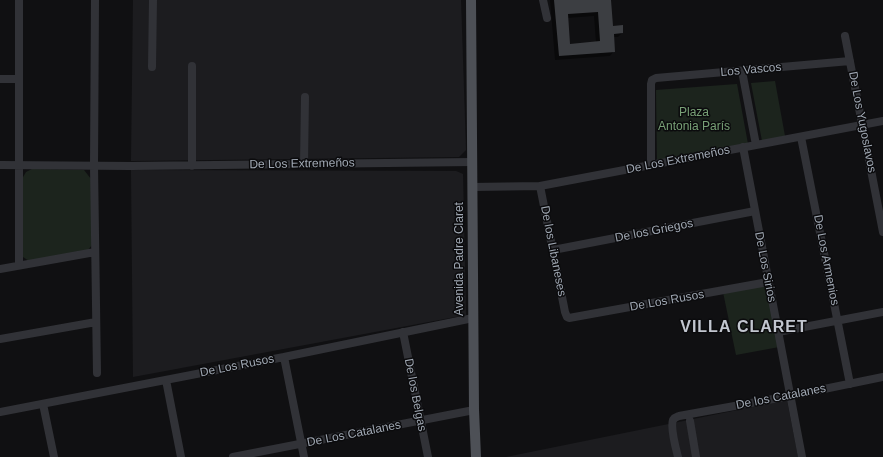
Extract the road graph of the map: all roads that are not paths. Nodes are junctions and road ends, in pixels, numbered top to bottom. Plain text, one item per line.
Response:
1 (19, 0) edge
2 (95, 0) edge
3 (153, 0) edge
4 (471, 0) edge
5 (543, 0) edge
6 (547, 18) dead end
7 (845, 36) dead end
8 (850, 62) junction
9 (192, 66) dead end
10 (152, 67) dead end
11 (742, 71) junction
12 (0, 79) edge
13 (19, 79) junction
14 (305, 97) dead end
15 (883, 121) edge
16 (862, 125) junction
17 (801, 136) junction
18 (756, 145) junction
19 (742, 147) junction
20 (472, 162) junction
21 (304, 164) junction
22 (0, 165) edge
23 (19, 165) junction
24 (651, 165) junction
25 (94, 166) junction
26 (192, 166) junction
27 (540, 186) junction
28 (472, 187) junction
29 (755, 211) junction
30 (883, 232) edge
31 (553, 250) junction
32 (95, 252) junction
33 (19, 266) junction
34 (0, 269) edge
35 (768, 282) junction
36 (883, 312) edge
37 (567, 317) joint
38 (473, 318) junction
39 (838, 321) junction
40 (96, 322) junction
41 (403, 332) junction
42 (778, 332) junction
43 (0, 339) edge
44 (284, 356) junction
45 (97, 374) dead end
46 (883, 377) edge
47 (166, 380) junction
48 (850, 384) junction
49 (790, 396) junction
50 (43, 404) junction
51 (474, 410) junction
52 (0, 412) edge
53 (421, 421) junction
54 (690, 421) dead end
55 (301, 444) junction
56 (54, 457) edge
57 (181, 457) edge
58 (233, 457) edge
59 (304, 457) edge
60 (428, 457) edge
61 (476, 457) edge
62 (678, 457) edge
63 (696, 457) edge
64 (802, 457) edge

1 - 13 street
2 - 25 street
3 - 10 street
4 - 20 main road, Avenida Padre Claret
5 - 6 street
7 - 8 street, De Los Yugoslavos
8 - 11 street, Los Vascos
8 - 16 street, De Los Yugoslavos
9 - 26 street
11 - 18 street
11 - 24 street, Los Vascos
12 - 13 street
13 - 23 street
14 - 21 street
15 - 16 street, De Los Extremeños
16 - 17 street, De Los Extremeños
16 - 30 street, De Los Yugoslavos
17 - 18 street, De Los Extremeños
17 - 39 street, De Los Armenios
18 - 19 street, De Los Extremeños
19 - 24 street, De Los Extremeños
19 - 29 street, De Los Sirios
20 - 21 street, De Los Extremeños
20 - 28 main road, Avenida Padre Claret
21 - 26 street, De Los Extremeños
22 - 23 street, De Los Extremeños
23 - 25 street, De Los Extremeños
23 - 33 street
24 - 27 street, De Los Extremeños
25 - 26 street, De Los Extremeños
25 - 32 street
27 - 28 street, De Los Extremeños
27 - 31 street, De los Libaneses
28 - 38 main road, Avenida Padre Claret
29 - 31 street, De los Griegos
29 - 35 street, De Los Sirios
31 - 37 street, De los Libaneses
32 - 33 street
32 - 40 street
33 - 34 street
35 - 37 street, De Los Rusos
35 - 42 street, De Los Sirios
36 - 39 street
38 - 41 street, De Los Rusos
38 - 51 main road, Avenida Padre Claret
39 - 42 street
39 - 48 street, De Los Armenios
40 - 43 street
40 - 45 street
41 - 44 street, De Los Rusos
41 - 53 street, De los Belgas
42 - 49 street, De Los Sirios
44 - 47 street, De Los Rusos
44 - 55 street
46 - 48 street, De los Catalanes
47 - 50 street, De Los Rusos
47 - 57 street
48 - 49 street, De los Catalanes
49 - 62 street, De los Catalanes
49 - 64 street, De Los Sirios
50 - 52 street, De Los Rusos
50 - 56 street
51 - 53 street, De Los Catalanes
51 - 61 main road, Avenida Padre Claret
53 - 55 street, De Los Catalanes
53 - 60 street, De los Belgas
54 - 63 street
55 - 58 street, De Los Catalanes
55 - 59 street

